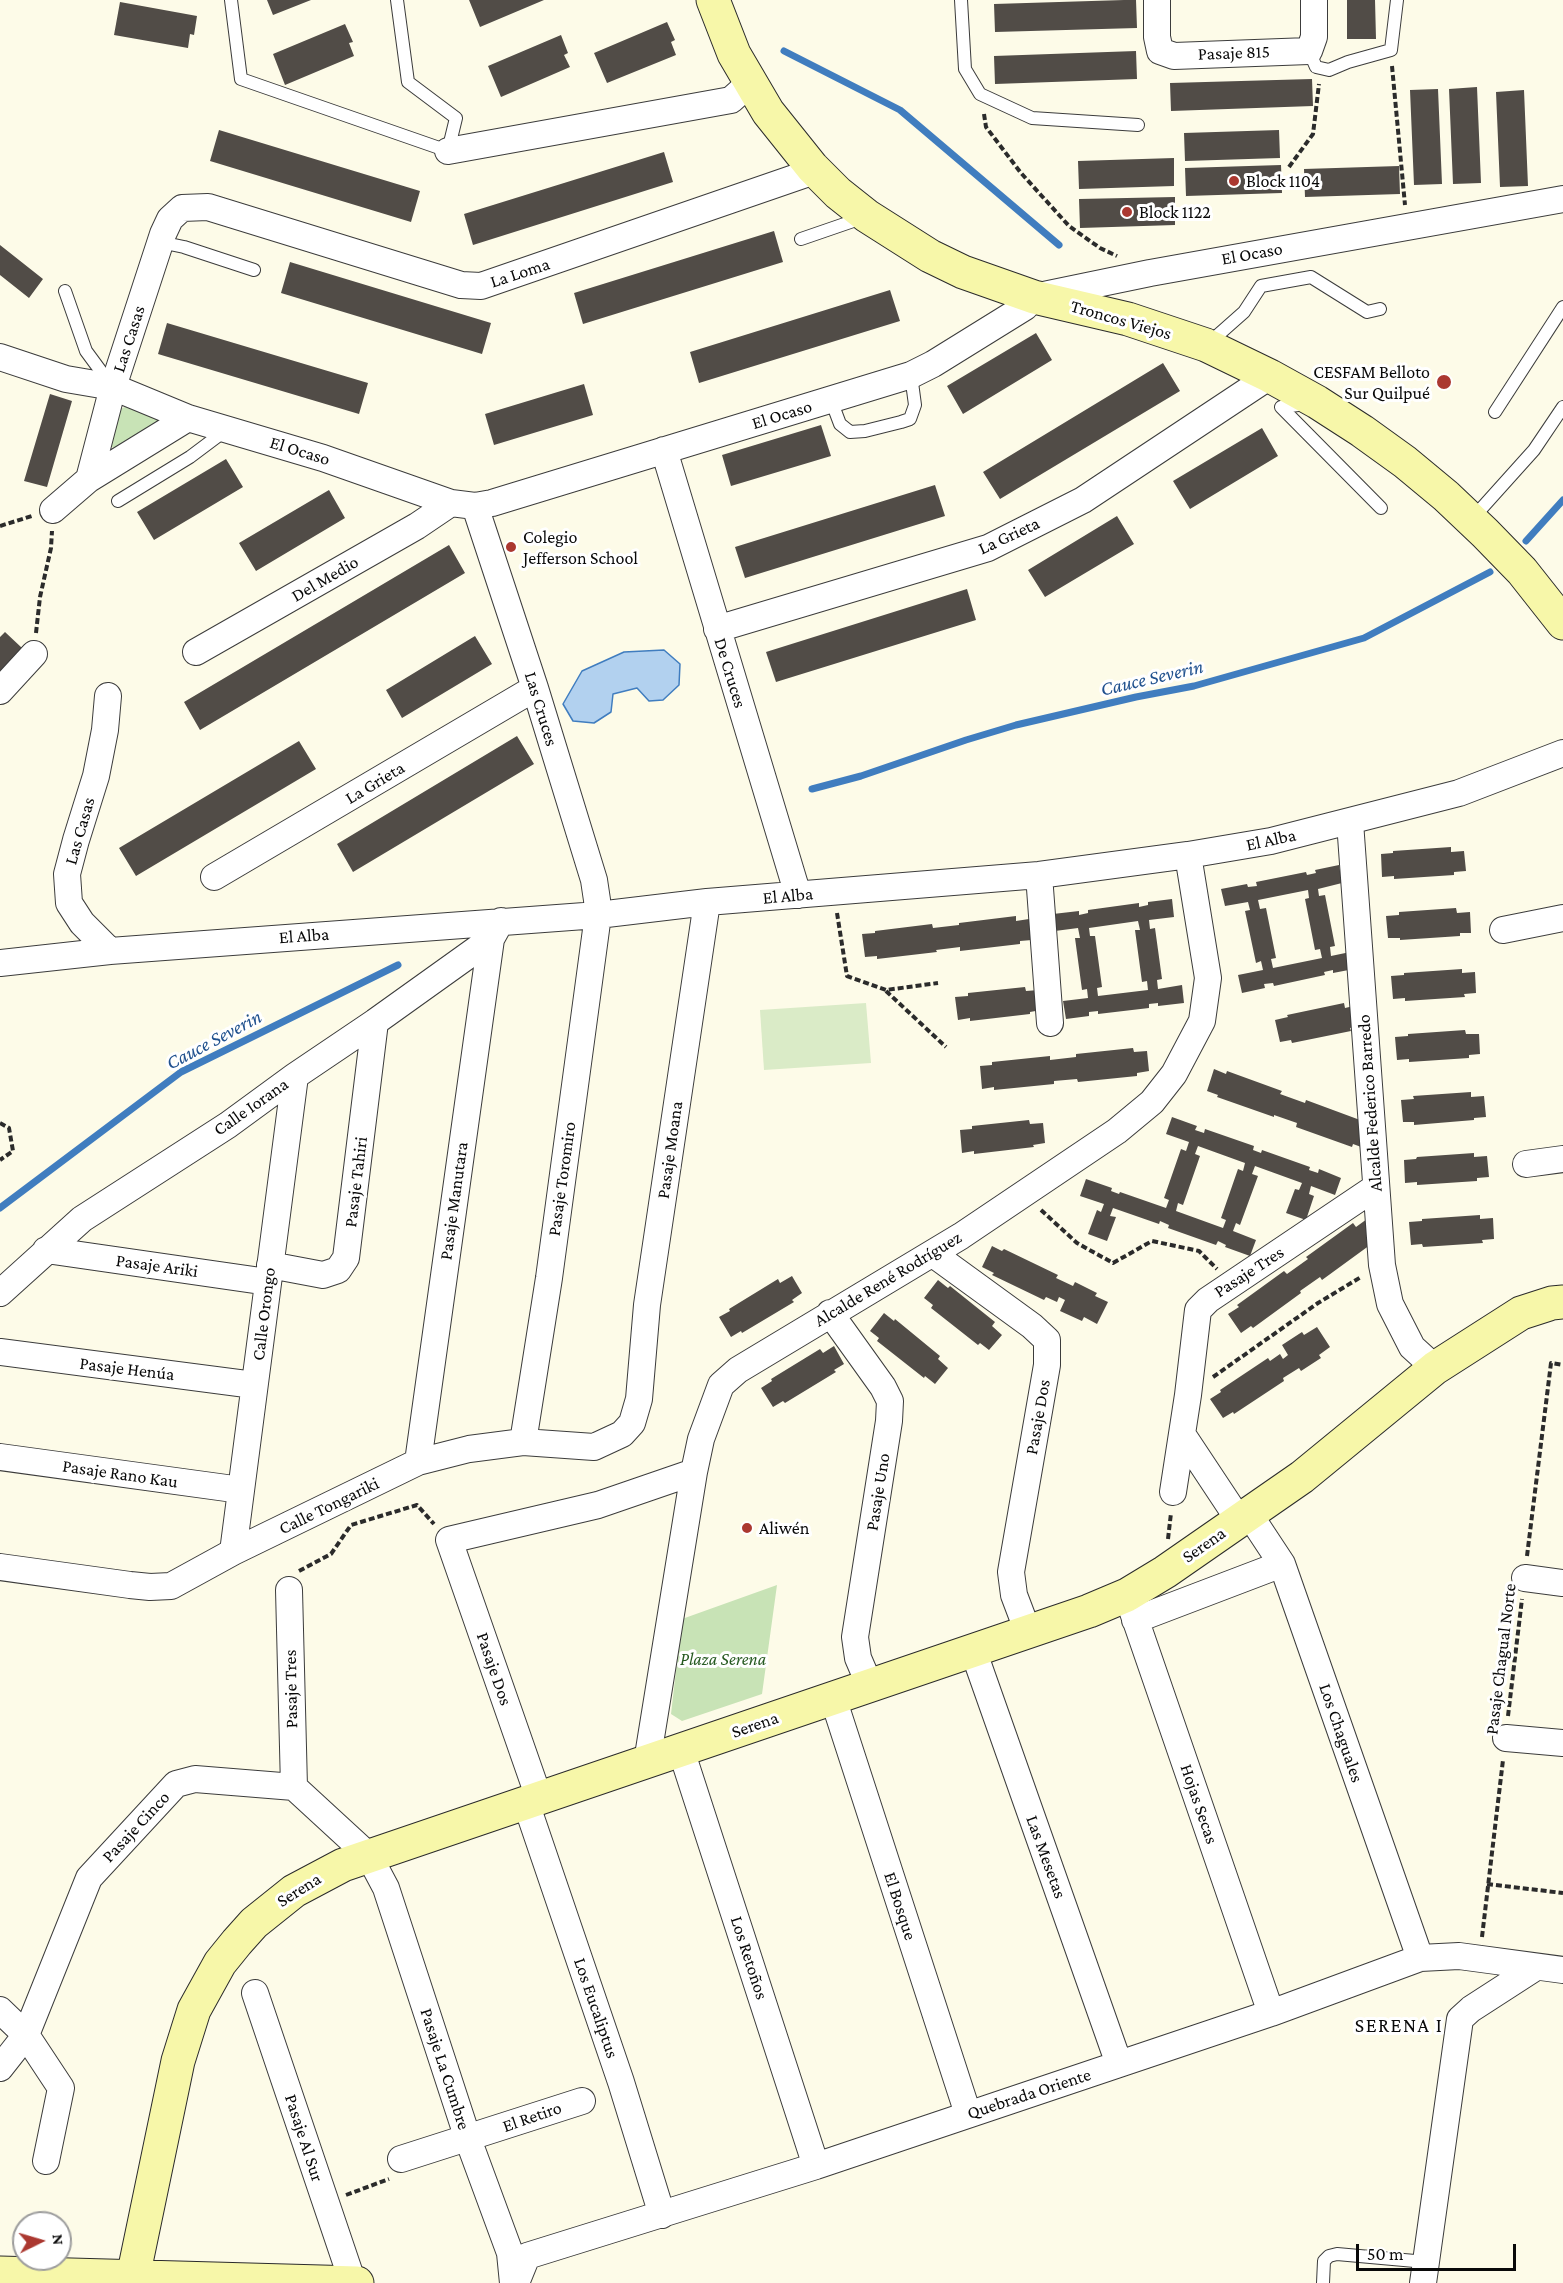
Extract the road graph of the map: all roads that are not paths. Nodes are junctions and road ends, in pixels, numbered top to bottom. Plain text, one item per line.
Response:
1 (231, 0) edge
2 (397, 0) edge
3 (713, 0) edge
4 (961, 0) edge
5 (1157, 0) edge
6 (1314, 0) edge
7 (1397, 0) edge
8 (1315, 59) junction
9 (750, 83) junction
10 (1138, 125) dead end
11 (448, 151) junction
12 (812, 166) junction
13 (1563, 199) edge
14 (867, 216) junction
15 (161, 238) junction
16 (801, 239) dead end
17 (254, 270) dead end
18 (65, 291) dead end
19 (1034, 297) junction
20 (1563, 307) edge
21 (1380, 309) dead end
22 (1206, 345) junction
23 (0, 357) edge
24 (911, 375) junction
25 (1270, 376) junction
26 (113, 387) junction
27 (831, 400) junction
28 (1317, 402) junction
29 (1563, 407) edge
30 (1495, 412) dead end
31 (188, 418) junction
32 (227, 429) junction
33 (664, 450) junction
34 (89, 479) junction
35 (118, 501) dead end
36 (463, 504) junction
37 (1381, 508) dead end
38 (53, 510) road end
39 (1472, 520) junction
40 (1563, 622) edge
41 (717, 629) junction
42 (196, 652) dead end
43 (34, 654) road end
44 (535, 688) junction
45 (0, 691) edge
46 (108, 696) dead end
47 (1563, 753) edge
48 (1350, 822) junction
49 (1188, 855) junction
50 (1040, 875) junction
51 (214, 877) dead end
52 (798, 895) junction
53 (707, 902) junction
54 (598, 915) junction
55 (1563, 918) edge
56 (496, 930) junction
57 (1503, 930) dead end
58 (110, 951) junction
59 (0, 963) edge
60 (375, 1022) junction
61 (1050, 1023) dead end
62 (295, 1076) junction
63 (1563, 1159) edge
64 (1526, 1164) dead end
65 (1376, 1187) junction
66 (45, 1250) junction
67 (933, 1254) junction
68 (269, 1274) junction
69 (0, 1293) edge
70 (1563, 1302) edge
71 (830, 1313) junction
72 (0, 1352) edge
73 (1436, 1368) junction
74 (254, 1385) junction
75 (639, 1399) joint
76 (1182, 1434) junction
77 (523, 1442) junction
78 (0, 1457) edge
79 (418, 1462) junction
80 (694, 1472) junction
81 (241, 1490) junction
82 (1173, 1492) road end
83 (1244, 1517) junction
84 (233, 1552) junction
85 (1282, 1564) junction
86 (0, 1567) edge
87 (1524, 1578) road end
88 (1563, 1583) edge
89 (289, 1590) road end
90 (1131, 1608) junction
91 (1028, 1632) junction
92 (973, 1650) junction
93 (870, 1686) junction
94 (833, 1698) junction
95 (1506, 1738) road end
96 (1563, 1743) edge
97 (681, 1750) junction
98 (647, 1762) junction
99 (294, 1787) junction
100 (532, 1800) junction
101 (369, 1856) junction
102 (1420, 1958) junction
103 (1536, 1967) junction
104 (1563, 1970) edge
105 (255, 1993) dead end
106 (0, 2010) edge
107 (1271, 2013) junction
108 (26, 2035) junction
109 (1119, 2064) junction
110 (0, 2068) edge
111 (582, 2100) dead end
112 (968, 2114) junction
113 (468, 2139) junction
114 (401, 2159) road end
115 (46, 2161) dead end
116 (816, 2166) junction
117 (662, 2215) junction
118 (1424, 2272) edge
119 (14, 2277) edge
120 (133, 2277) junction
121 (355, 2283) edge
122 (514, 2283) edge
123 (1323, 2283) edge

1 - 11 lane
2 - 11 lane
3 - 9 street, Troncos Viejos
4 - 10 lane
5 - 8 street, Pasaje 815
6 - 8 street
7 - 8 lane
9 - 11 street
9 - 12 street, Troncos Viejos
12 - 14 street, Troncos Viejos
12 - 15 street, La Loma
13 - 19 street, El Ocaso
14 - 16 lane
14 - 19 street, Troncos Viejos
15 - 17 lane
15 - 26 street, Las Casas
18 - 26 lane
19 - 22 street, Troncos Viejos
19 - 24 street, El Ocaso
20 - 30 lane
21 - 22 lane
22 - 25 street, Troncos Viejos
23 - 26 street, El Ocaso
24 - 27 street, El Ocaso
24 - 27 lane
25 - 28 street, Troncos Viejos
25 - 41 street, La Grieta
26 - 31 street, El Ocaso
26 - 34 street, Las Casas
27 - 33 street, El Ocaso
28 - 37 lane
28 - 39 street, Troncos Viejos
29 - 39 lane
31 - 32 street, El Ocaso
31 - 34 street
32 - 35 lane
32 - 36 street, El Ocaso
33 - 36 street, El Ocaso
33 - 41 street, De Cruces
34 - 38 street
36 - 42 street, Del Medio
36 - 44 street, Las Cruces
39 - 40 street, Troncos Viejos
41 - 52 street, De Cruces
43 - 45 street
44 - 51 street, La Grieta
44 - 54 street, Las Cruces
46 - 58 street, Las Casas
47 - 48 street, El Alba
48 - 49 street, El Alba
48 - 65 street, Alcalde Federico Barredo
49 - 50 street, El Alba
49 - 67 street, Alcalde René Rodríguez
50 - 52 street, El Alba
50 - 61 street
52 - 53 street, El Alba
53 - 54 street, El Alba
53 - 75 street, Pasaje Moana
54 - 56 street, El Alba
54 - 77 street, Pasaje Toromiro
55 - 57 street
56 - 58 street, El Alba
56 - 60 street, Calle Iorana
56 - 79 street, Pasaje Manutara
58 - 59 street, El Alba
60 - 62 street, Calle Iorana
60 - 68 street, Pasaje Tahiri
62 - 66 street, Calle Iorana
62 - 68 street, Calle Orongo
63 - 64 street
65 - 73 street, Alcalde Federico Barredo
65 - 76 street, Pasaje Tres
66 - 68 street, Pasaje Ariki
66 - 69 street, Calle Iorana
67 - 71 street, Alcalde René Rodríguez
67 - 91 street, Pasaje Dos
68 - 74 street, Calle Orongo
70 - 73 street, Serena
71 - 80 street, Alcalde René Rodríguez
71 - 93 street, Pasaje Uno
72 - 74 street, Pasaje Henúa
73 - 83 street, Serena
74 - 81 street, Calle Orongo
75 - 77 street, Calle Tongariki
76 - 82 street, Pasaje Tres
76 - 83 street
77 - 79 street, Calle Tongariki
78 - 81 street, Pasaje Rano Kau
79 - 84 street, Calle Tongariki
80 - 98 street, Alcalde René Rodríguez
80 - 100 street, Pasaje Dos
81 - 84 street, Calle Orongo
83 - 85 street, Los Chaguales
83 - 90 street, Serena
84 - 86 street, Calle Tongariki
85 - 90 street, Serena
85 - 102 street, Los Chaguales
87 - 88 street
89 - 99 street, Pasaje Tres
90 - 91 street, Serena
90 - 107 street, Hojas Secas
91 - 92 street, Serena
92 - 93 street, Serena
92 - 109 street, Las Mesetas
93 - 94 street, Serena
94 - 97 street, Serena
94 - 112 street, El Bosque
95 - 96 street
97 - 98 street, Serena
97 - 116 street, Los Retoños
98 - 100 street, Serena
99 - 101 street
99 - 108 street, Pasaje Cinco
100 - 101 street, Serena
100 - 117 street, Los Eucaliptus
101 - 113 street, Pasaje La Cumbre
101 - 120 street, Serena
102 - 103 street, Quebrada Oriente
102 - 107 street, Quebrada Oriente
103 - 104 street, Quebrada Oriente
103 - 118 street
105 - 121 street, Pasaje Al Sur
106 - 108 street
107 - 109 street, Quebrada Oriente
108 - 110 street, Pasaje Cinco
108 - 115 street
109 - 112 street, Quebrada Oriente
111 - 113 street, El Retiro
112 - 116 street, Quebrada Oriente
113 - 114 street, El Retiro
113 - 122 street, Pasaje La Cumbre
116 - 117 street, Quebrada Oriente
117 - 122 street, Quebrada Oriente
118 - 123 lane
119 - 120 street
120 - 121 street

